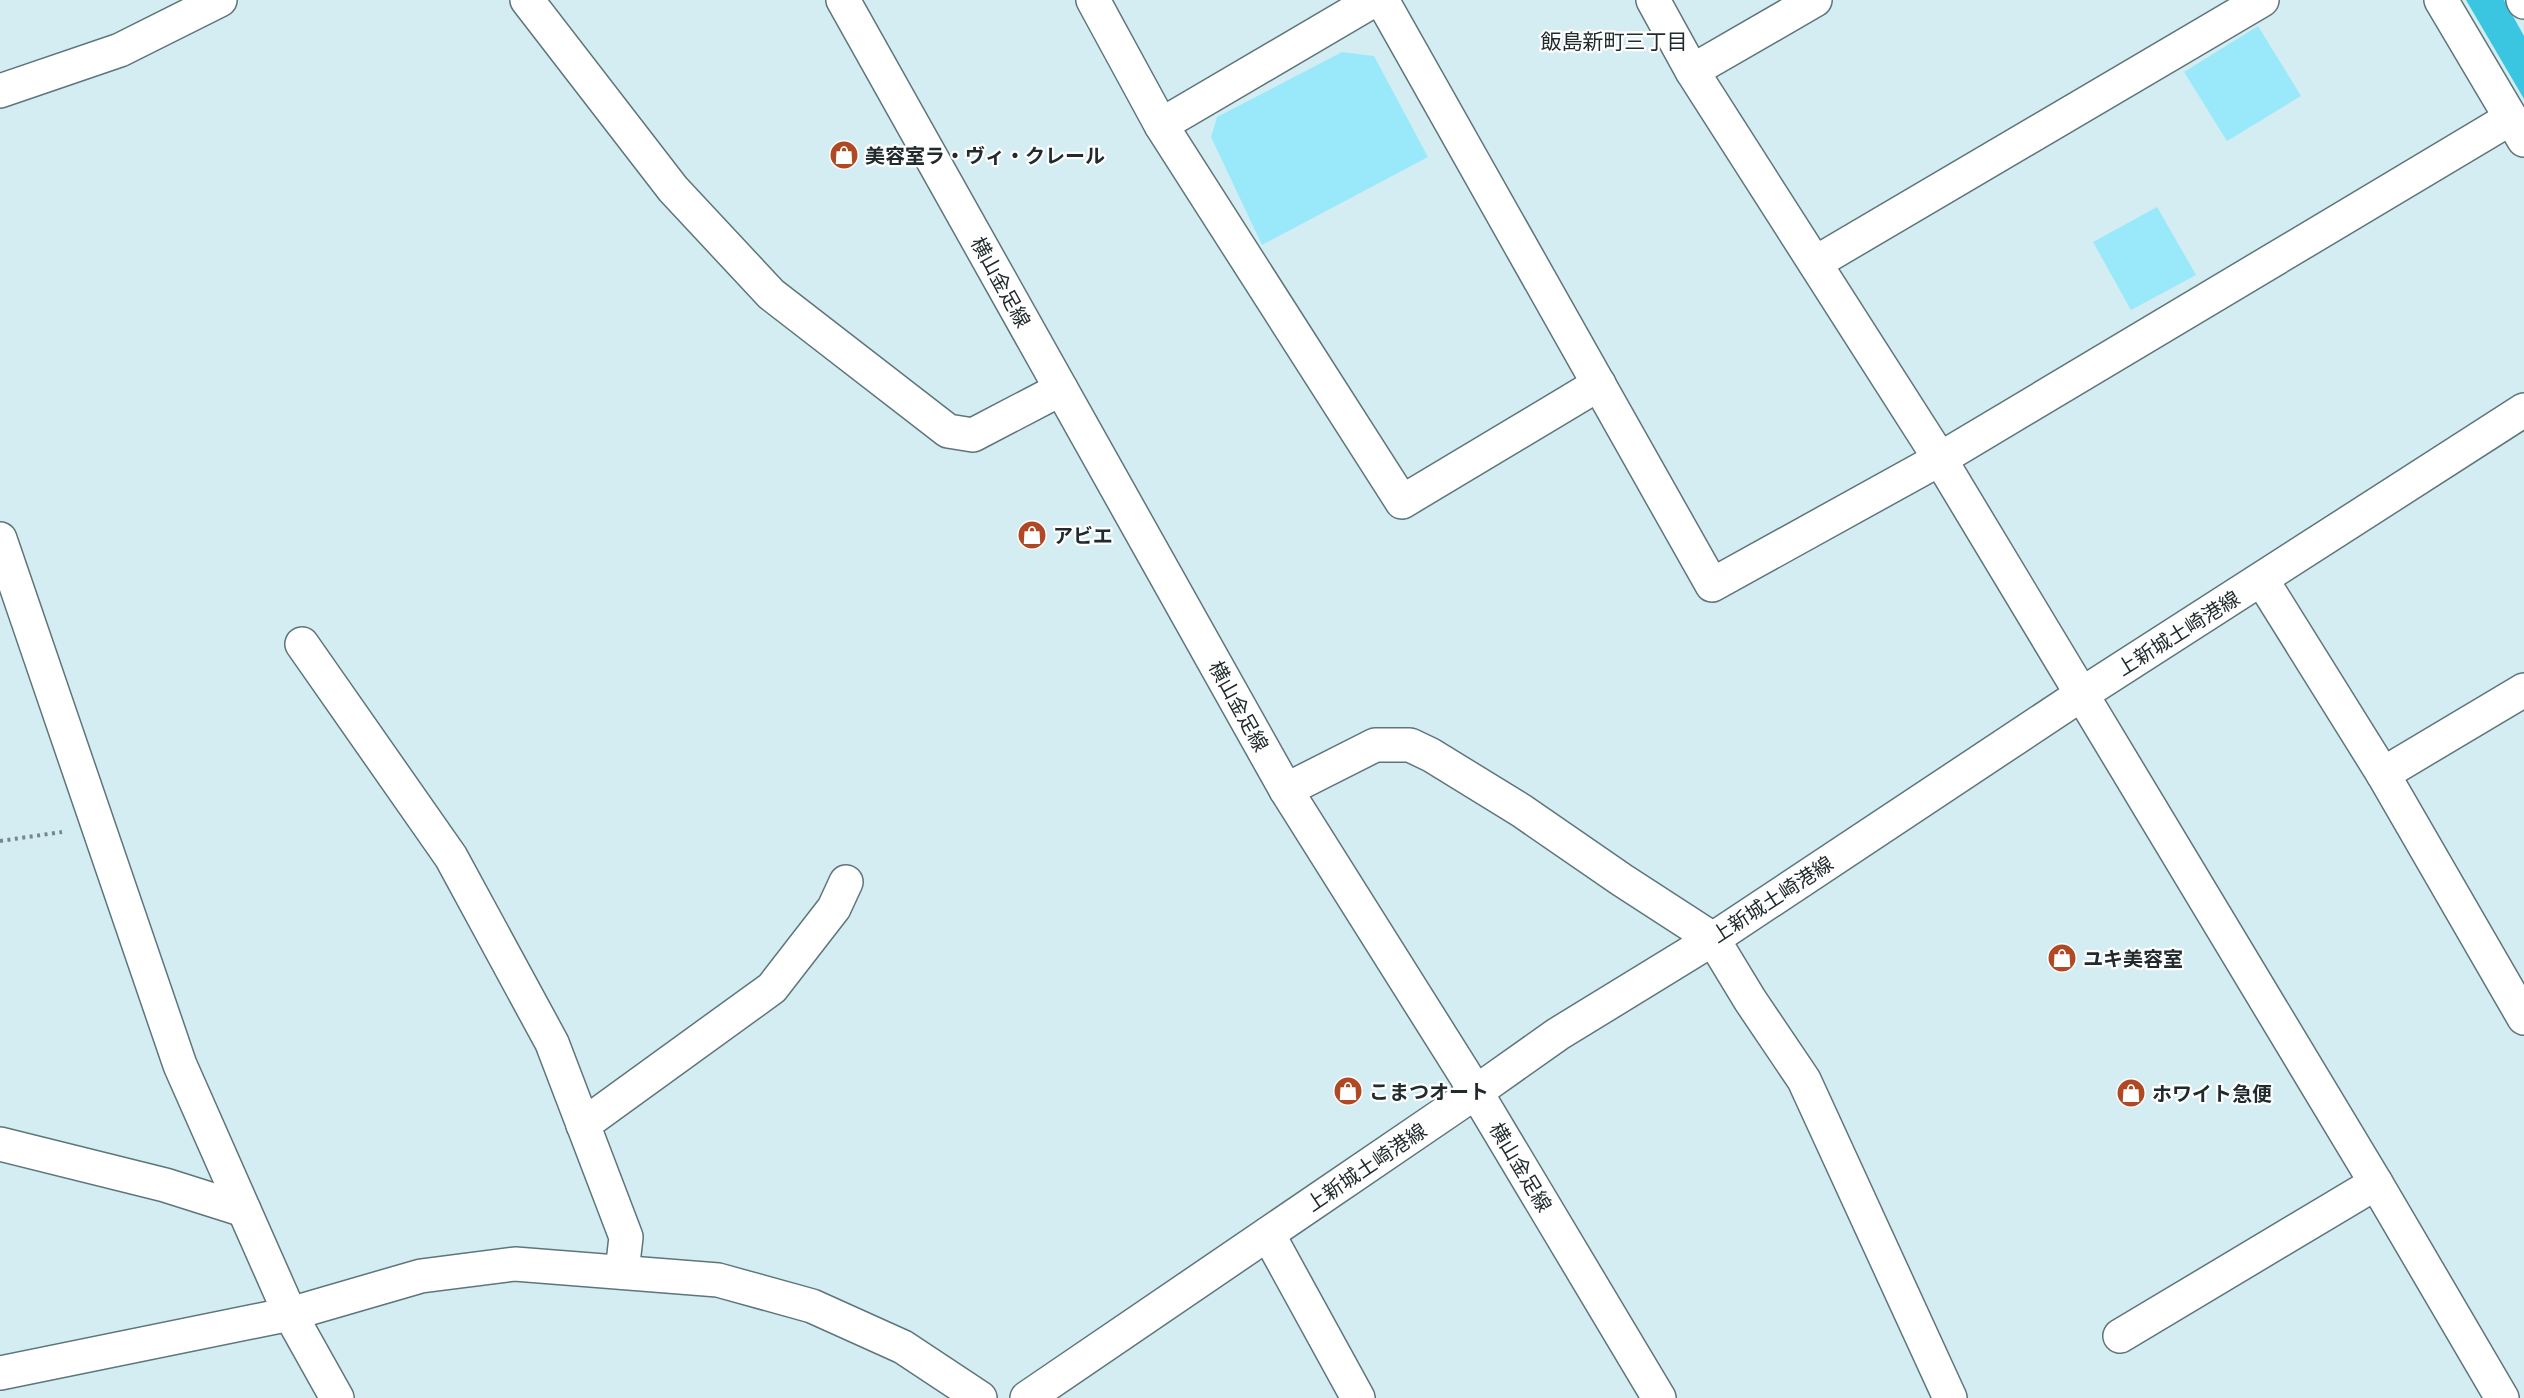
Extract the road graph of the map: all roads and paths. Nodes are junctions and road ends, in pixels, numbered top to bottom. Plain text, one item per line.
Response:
1 (220, 0) edge
2 (527, 0) edge
3 (843, 0) edge
4 (1093, 0) edge
5 (1374, 0) edge
6 (1382, 0) edge
7 (1653, 0) edge
8 (1815, 0) edge
9 (2262, 0) edge
10 (2441, 0) edge
11 (1692, 71) junction
12 (0, 91) edge
13 (1161, 125) junction
14 (2518, 129) edge
15 (1815, 263) junction
16 (1599, 384) junction
17 (1061, 389) junction
18 (2524, 410) edge
19 (1940, 459) junction
20 (0, 539) edge
21 (2262, 579) junction
22 (303, 644) dead end
23 (2524, 690) edge
24 (2082, 694) junction
25 (2383, 774) junction
26 (1286, 790) junction
27 (99, 827) junction
28 (0, 841) edge
29 (846, 882) dead end
30 (1713, 939) junction
31 (2524, 1018) edge
32 (1476, 1092) junction
33 (583, 1125) junction
34 (0, 1144) edge
35 (2376, 1183) junction
36 (244, 1210) junction
37 (1268, 1234) junction
38 (622, 1272) junction
39 (290, 1314) junction
40 (2120, 1336) dead end
41 (0, 1373) edge
42 (337, 1398) edge
43 (980, 1398) edge
44 (1027, 1398) edge
45 (1358, 1398) edge
46 (1659, 1398) edge
47 (1950, 1398) edge
48 (2502, 1398) edge

1 - 12 street
2 - 17 street
3 - 17 street, 横山金足線
4 - 13 street
5 - 13 street
6 - 16 street
7 - 11 street
8 - 11 street
9 - 15 street
10 - 14 street
11 - 15 street
13 - 16 street
14 - 19 street
15 - 19 street
16 - 19 street
17 - 26 street, 横山金足線
18 - 21 street, 上新城土崎港線
19 - 24 street
20 - 27 street
21 - 24 street, 上新城土崎港線
21 - 25 street
22 - 33 street
23 - 25 street
24 - 30 street, 上新城土崎港線
24 - 35 street
25 - 31 street
26 - 30 street
26 - 32 street, 横山金足線
27 - 28 path
27 - 36 street
29 - 33 street
30 - 32 street, 上新城土崎港線
30 - 47 street
32 - 37 street, 上新城土崎港線
32 - 46 street, 横山金足線
33 - 38 street
34 - 36 street
35 - 40 street
35 - 48 street
36 - 39 street
37 - 44 street, 上新城土崎港線
37 - 45 street
38 - 39 street
38 - 43 street
39 - 41 street
39 - 42 street

